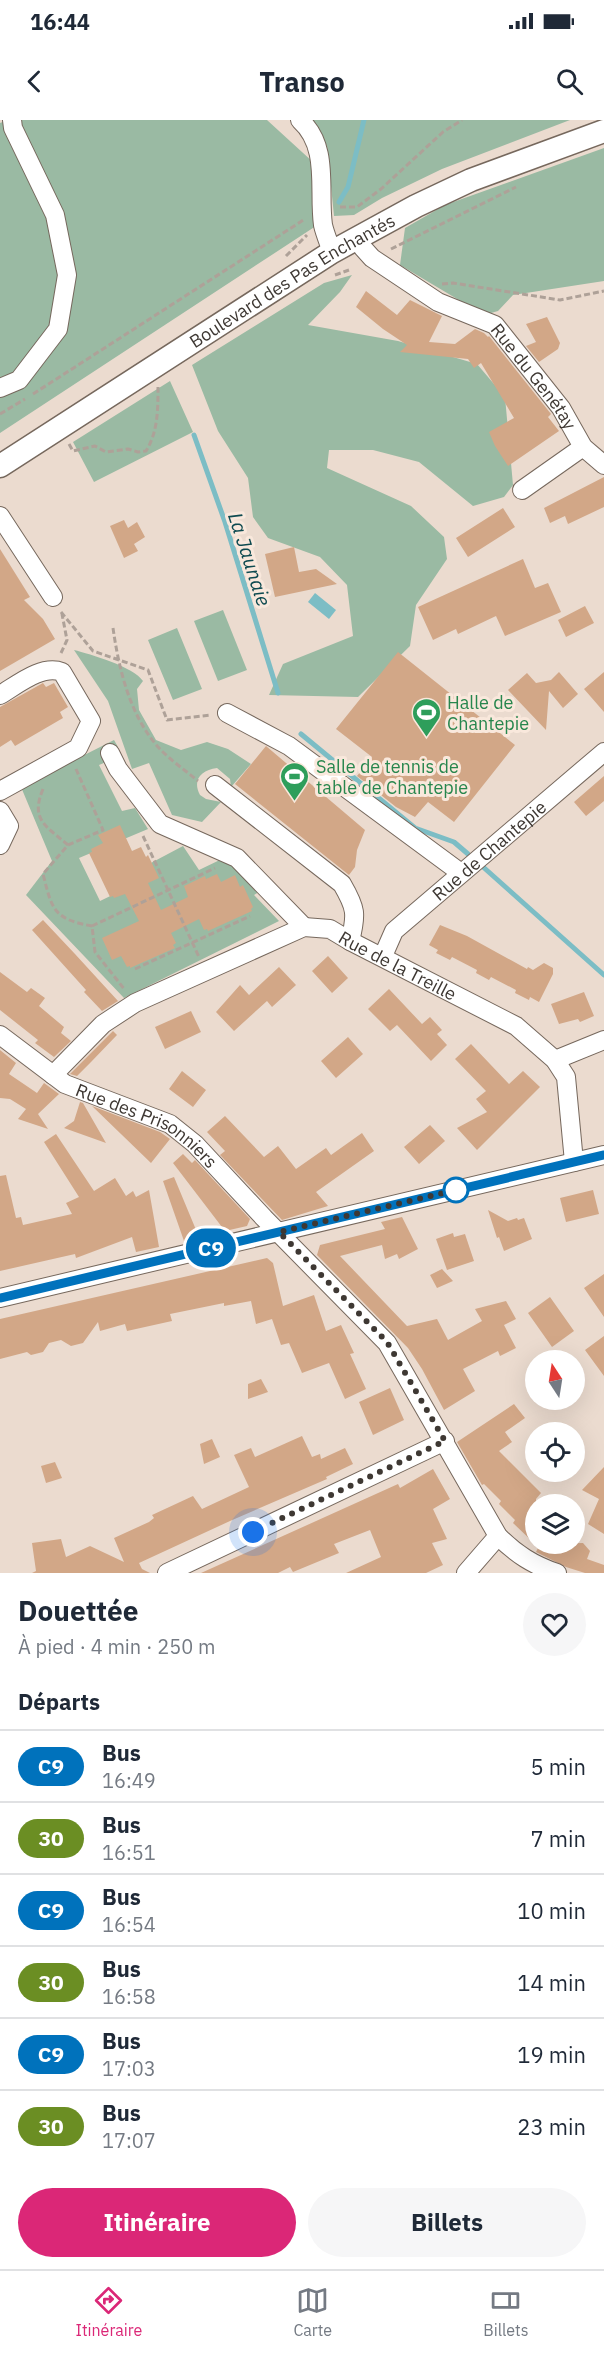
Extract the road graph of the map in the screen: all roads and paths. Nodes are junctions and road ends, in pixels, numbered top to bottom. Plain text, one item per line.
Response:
1 (12, 120) edge
2 (300, 120) edge
3 (462, 120) edge
4 (604, 130) edge
5 (524, 183) dead end
6 (323, 207) junction
7 (358, 238) junction
8 (391, 249) dead end
9 (332, 252) junction
10 (414, 285) junction
11 (604, 291) edge
12 (159, 380) dead end
13 (0, 388) edge
14 (0, 414) edge
15 (67, 440) dead end
16 (583, 447) junction
17 (604, 465) edge
18 (0, 466) edge
19 (522, 490) dead end
20 (0, 516) edge
21 (57, 605) junction
22 (113, 628) dead end
23 (117, 660) junction
24 (53, 668) junction
25 (0, 695) edge
26 (226, 713) joint
27 (604, 752) edge
28 (110, 753) joint
29 (76, 769) junction
30 (68, 773) dead end
31 (47, 785) dead end
32 (215, 785) joint
33 (0, 791) edge
34 (0, 811) edge
35 (143, 836) dead end
36 (0, 845) edge
37 (68, 845) junction
38 (237, 858) junction
39 (461, 873) junction
40 (168, 891) junction
41 (250, 916) dead end
42 (92, 926) junction
43 (304, 927) junction
44 (350, 941) junction
45 (193, 943) junction
46 (383, 956) junction
47 (135, 969) dead end
48 (206, 971) junction
49 (135, 1003) junction
50 (0, 1035) edge
51 (604, 1041) edge
52 (555, 1060) junction
53 (53, 1075) junction
54 (604, 1155) edge
55 (574, 1162) junction
56 (279, 1232) junction
57 (0, 1298) edge
58 (445, 1441) junction
59 (498, 1536) junction
60 (167, 1573) edge
61 (466, 1573) edge
62 (557, 1573) edge

1 - 13 street
2 - 6 street
3 - 6 path
4 - 7 main road, Boulevard des Pas Enchantés
5 - 8 path
6 - 9 street
6 - 14 path
7 - 9 main road, Boulevard des Pas Enchantés
7 - 10 street, Rue du Genétay
9 - 18 main road, Boulevard des Pas Enchantés
10 - 11 path
10 - 16 street, Rue du Genétay
12 - 15 path
16 - 17 street, Rue du Genétay
16 - 19 street, Rue du Genétay
20 - 21 street
21 - 23 path
21 - 24 path
22 - 23 path
23 - 26 path
23 - 32 path
24 - 25 street
24 - 33 street
26 - 39 street
27 - 39 street, Rue de Chantepie
28 - 29 path
28 - 38 street
29 - 30 path
29 - 37 path
31 - 37 path
32 - 44 street
34 - 36 street
35 - 40 path
37 - 42 path
38 - 40 path
38 - 43 street
39 - 46 street, Rue de Chantepie
40 - 42 path
40 - 45 path
41 - 45 path
42 - 49 path
43 - 44 street, Rue de la Treille
43 - 48 street
44 - 46 street, Rue de la Treille
45 - 47 path
45 - 48 path
46 - 52 street, Rue de la Treille
48 - 49 street
49 - 53 street
50 - 53 street, Rue des Prisonniers
51 - 52 street
52 - 55 street, Rue de la Treille
53 - 56 street, Rue des Prisonniers
54 - 55 street
55 - 56 street
56 - 57 street
56 - 58 street, Rue des Prisonniers
58 - 59 street, Rue des Prisonniers
58 - 60 street
59 - 61 street
59 - 62 street, Rue des Prisonniers

